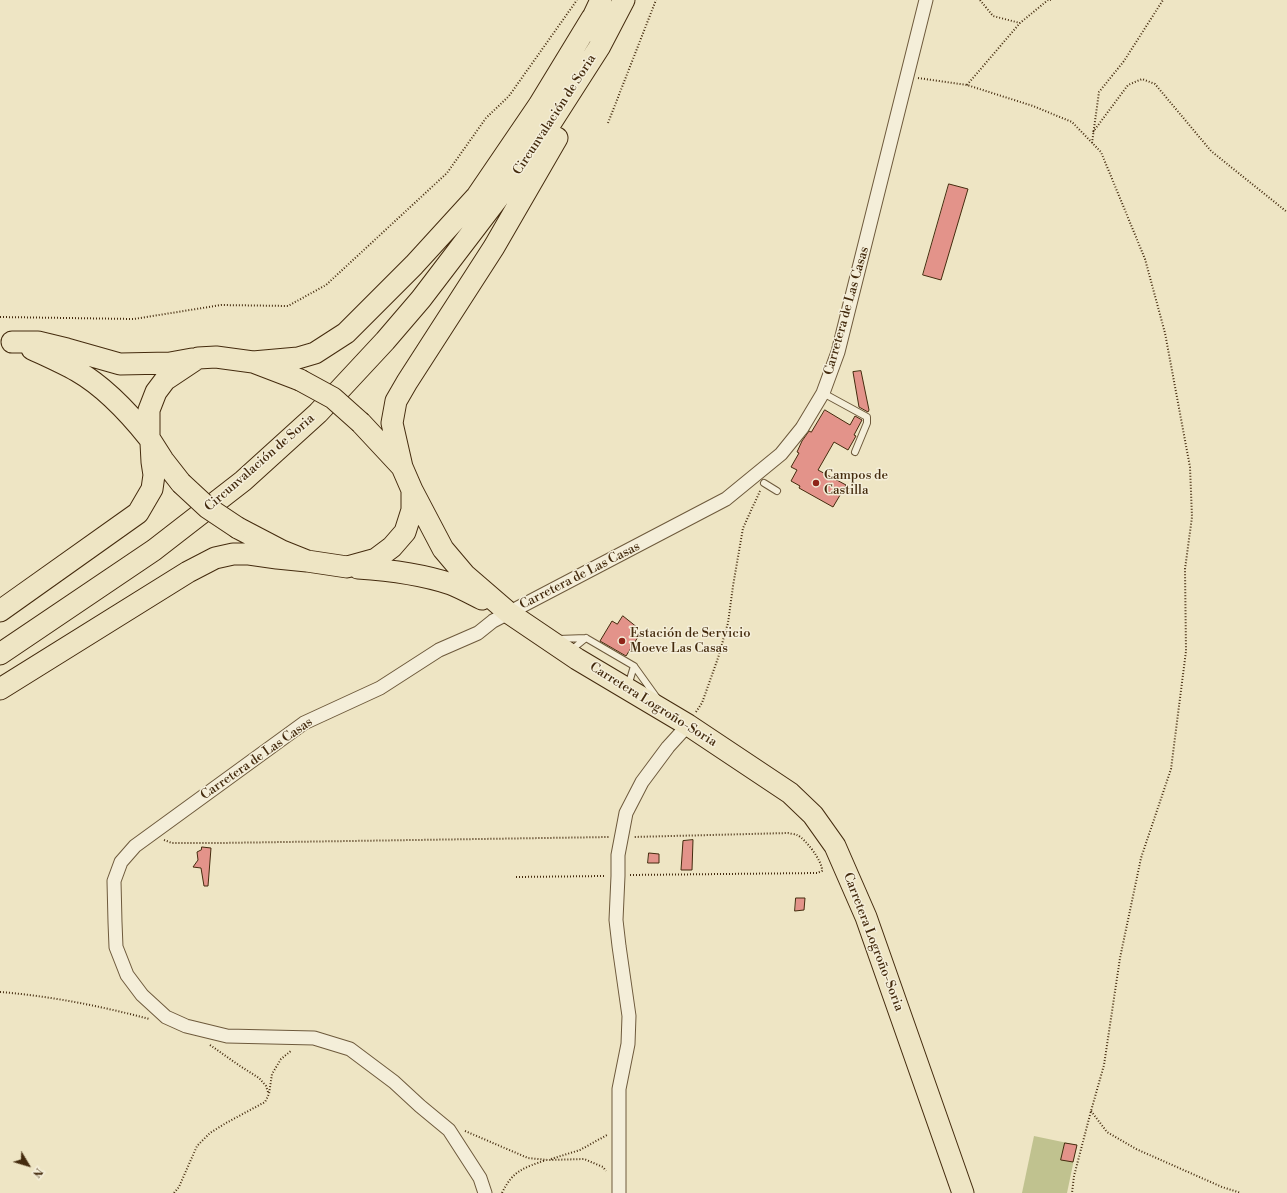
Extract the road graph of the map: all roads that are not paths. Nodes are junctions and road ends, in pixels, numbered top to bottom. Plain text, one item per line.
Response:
1 (624, 0) edge
2 (926, 0) edge
3 (597, 9) edge
4 (600, 46) junction
5 (477, 225) junction
6 (6, 342) edge
7 (198, 358) junction
8 (252, 362) junction
9 (823, 393) junction
10 (150, 440) junction
11 (855, 452) dead end
12 (402, 467) junction
13 (764, 483) road end
14 (412, 490) junction
15 (777, 491) dead end
16 (307, 561) junction
17 (347, 567) junction
18 (0, 611) edge
19 (509, 613) junction
20 (586, 638) junction
21 (548, 639) junction
22 (568, 653) junction
23 (0, 654) edge
24 (634, 666) junction
25 (0, 689) edge
26 (628, 689) junction
27 (668, 714) junction
28 (688, 725) junction
29 (619, 1189) edge
30 (485, 1193) edge
31 (963, 1193) edge

1 - 4 highway, Circunvalación de Soria
2 - 9 street, Carretera de Las Casas
3 - 5 highway, Circunvalación de Soria
3 - 8 highway
4 - 5 highway, Circunvalación de Soria
4 - 12 highway
5 - 23 highway, Circunvalación de Soria
6 - 7 highway
6 - 10 highway
7 - 8 highway
7 - 10 highway
8 - 12 highway, bridge
9 - 11 lane
9 - 19 street, Carretera de Las Casas
10 - 16 highway, bridge
10 - 18 highway
12 - 14 highway, Carretera Logroño-Soria
13 - 15 lane
14 - 17 highway
14 - 19 highway, Carretera Logroño-Soria
16 - 17 highway, Carretera Logroño-Soria
16 - 25 highway
17 - 19 highway, Carretera Logroño-Soria
19 - 21 highway, Carretera Logroño-Soria
19 - 30 street, Carretera de Las Casas
20 - 21 lane
20 - 22 lane
20 - 24 lane
21 - 22 highway, Carretera Logroño-Soria
22 - 26 highway, Carretera Logroño-Soria
24 - 26 lane
24 - 27 lane
26 - 27 highway, Carretera Logroño-Soria
27 - 28 highway, Carretera Logroño-Soria
28 - 29 street
28 - 31 highway, Carretera Logroño-Soria

